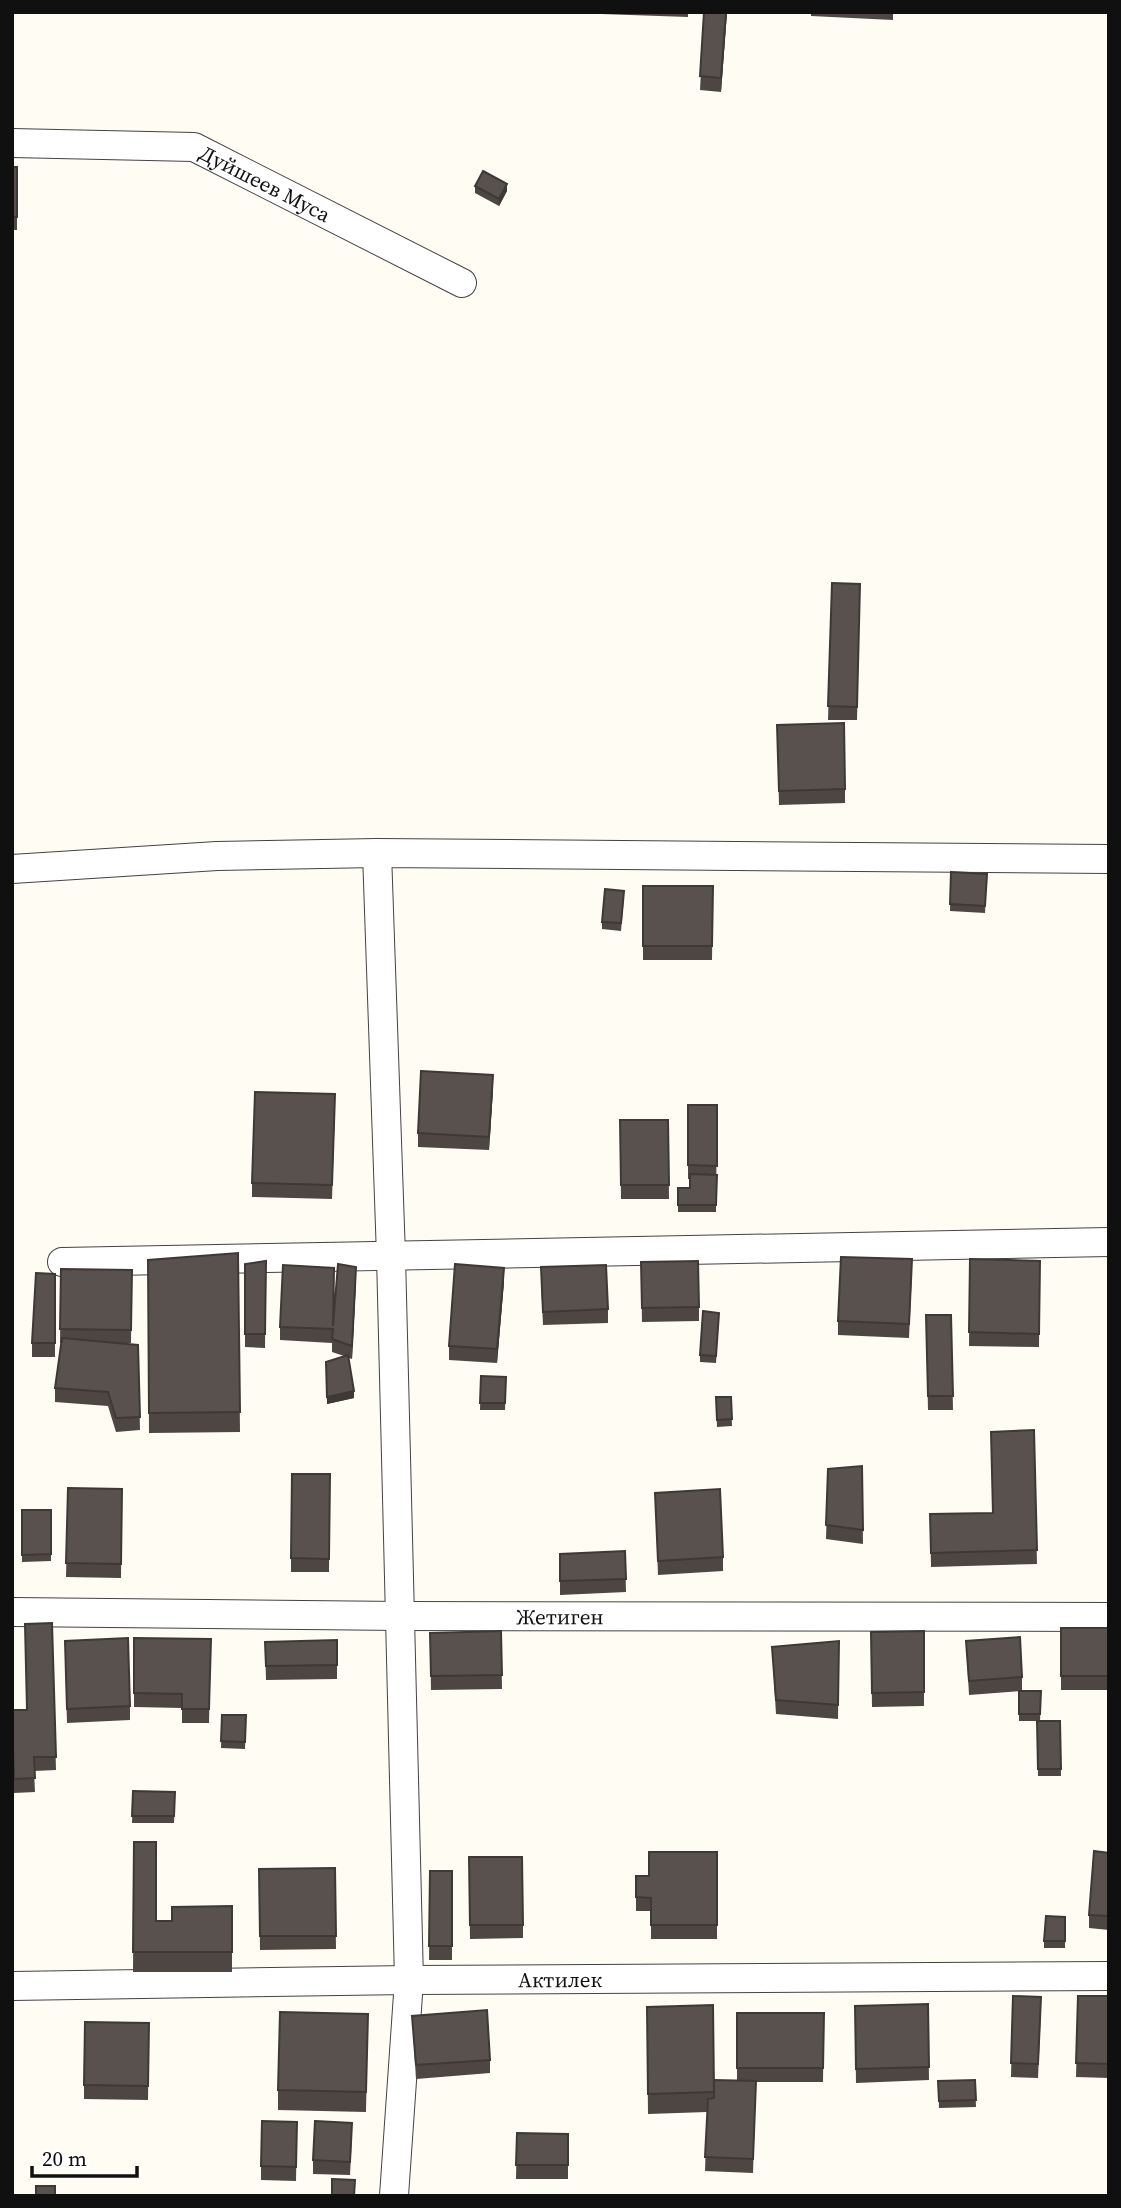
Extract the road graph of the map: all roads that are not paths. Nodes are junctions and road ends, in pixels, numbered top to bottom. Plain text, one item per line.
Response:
1 (12, 143) edge
2 (463, 283) dead end
3 (377, 853) junction
4 (1109, 859) edge
5 (12, 869) edge
6 (1109, 1242) edge
7 (391, 1256) junction
8 (62, 1262) dead end
9 (12, 1612) edge
10 (401, 1616) junction
11 (1109, 1618) edge
12 (1109, 1976) edge
13 (409, 1980) junction
14 (12, 1986) edge
15 (394, 2196) edge

1 - 2 street, Дуйшеев Муса
3 - 4 street
3 - 5 street
3 - 7 street
6 - 7 street
7 - 8 street
7 - 10 street
9 - 10 street, Жетиген
10 - 11 street, Жетиген
10 - 13 street
12 - 13 street, Актилек
13 - 14 street, Актилек
13 - 15 street

